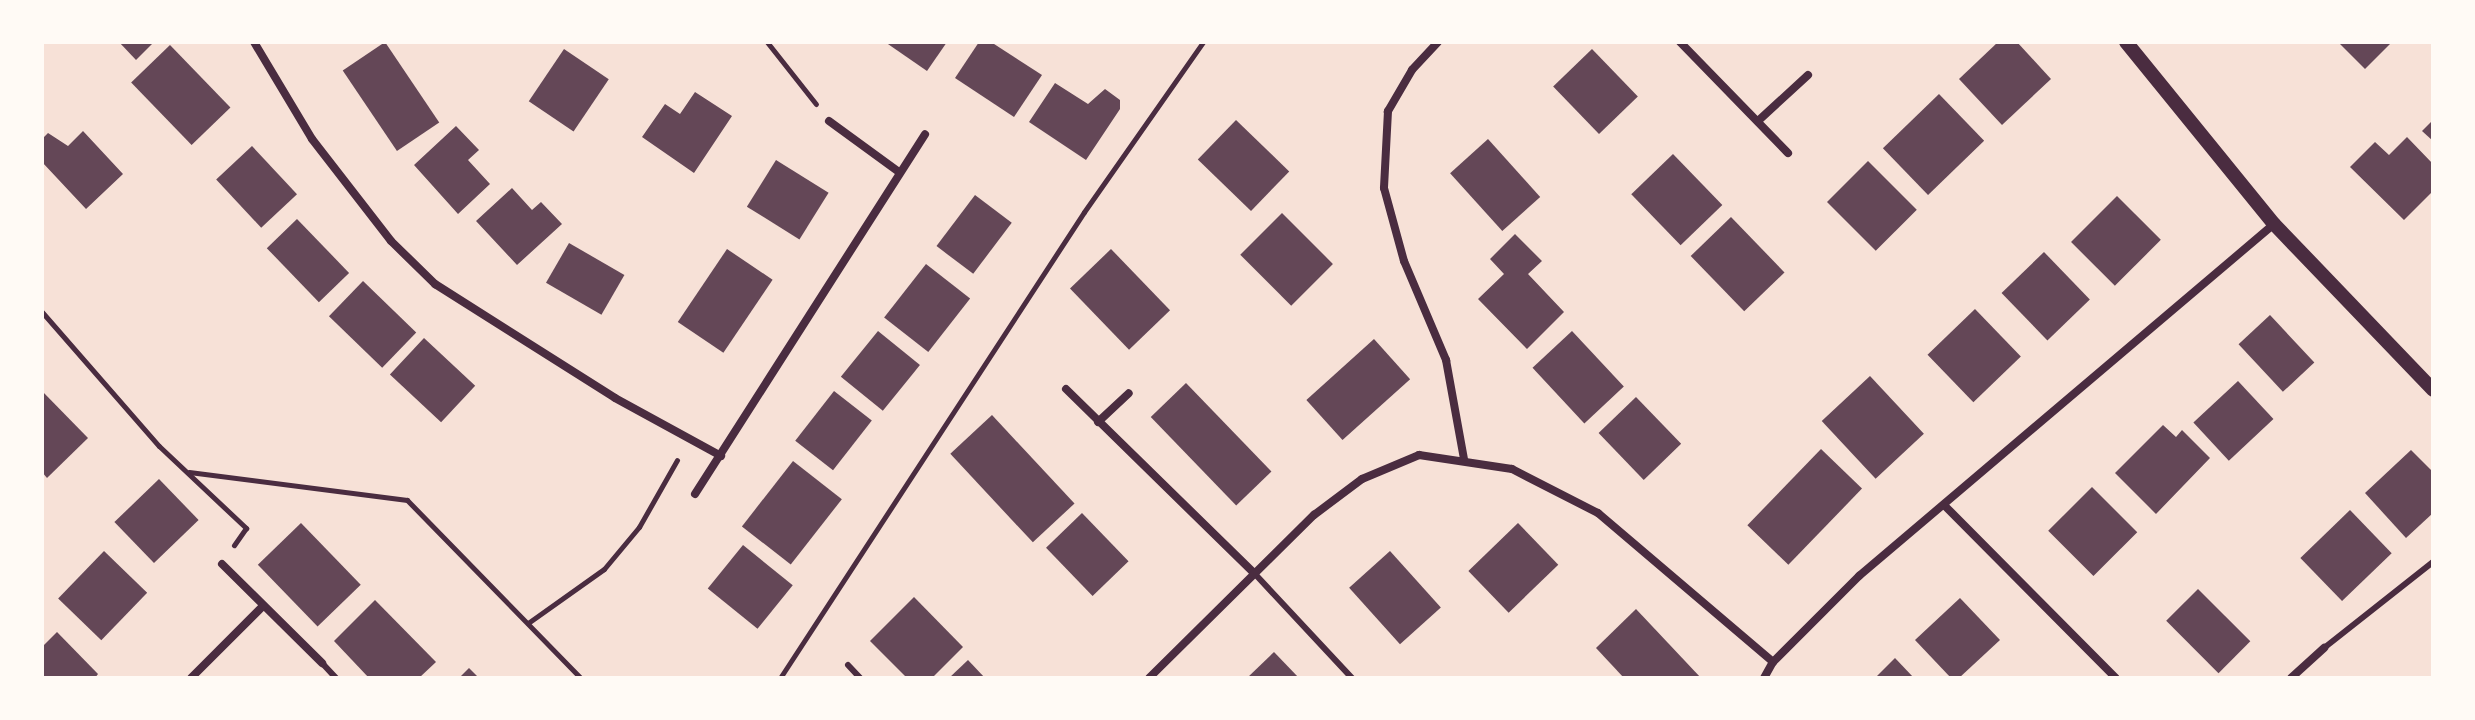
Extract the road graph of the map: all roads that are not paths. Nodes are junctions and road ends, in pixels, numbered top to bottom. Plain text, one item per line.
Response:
1 (254, 42) edge
2 (1438, 42) edge
3 (1680, 42) edge
4 (2126, 42) edge
5 (1808, 75) dead end
6 (829, 121) road end
7 (1758, 121) junction
8 (925, 134) dead end
9 (1788, 153) dead end
10 (899, 172) junction
11 (2274, 224) junction
12 (1066, 389) dead end
13 (2433, 390) edge
14 (1129, 393) dead end
15 (1098, 422) junction
16 (721, 456) junction
17 (1464, 459) junction
18 (695, 494) dead end
19 (1946, 507) junction
20 (2433, 562) edge
21 (222, 564) road end
22 (1255, 574) junction
23 (263, 606) junction
24 (2324, 648) joint
25 (1773, 662) junction
26 (322, 663) joint
27 (848, 665) dead end
28 (191, 678) edge
29 (336, 678) edge
30 (860, 678) edge
31 (1149, 678) edge
32 (1352, 678) edge
33 (1764, 678) edge
34 (2116, 678) edge
35 (2291, 678) edge

1 - 16 street
2 - 17 street
3 - 7 street
4 - 11 street
5 - 7 street
6 - 10 street
7 - 9 street
8 - 10 street
10 - 16 street
11 - 13 street
11 - 19 street
12 - 15 street
14 - 15 street
15 - 22 street
16 - 18 street
17 - 22 street
17 - 25 street
19 - 25 street
19 - 34 street
20 - 24 lane
21 - 23 street
22 - 31 street
22 - 32 lane
23 - 26 street
23 - 28 street
24 - 35 street
25 - 33 street
26 - 29 lane
27 - 30 lane

